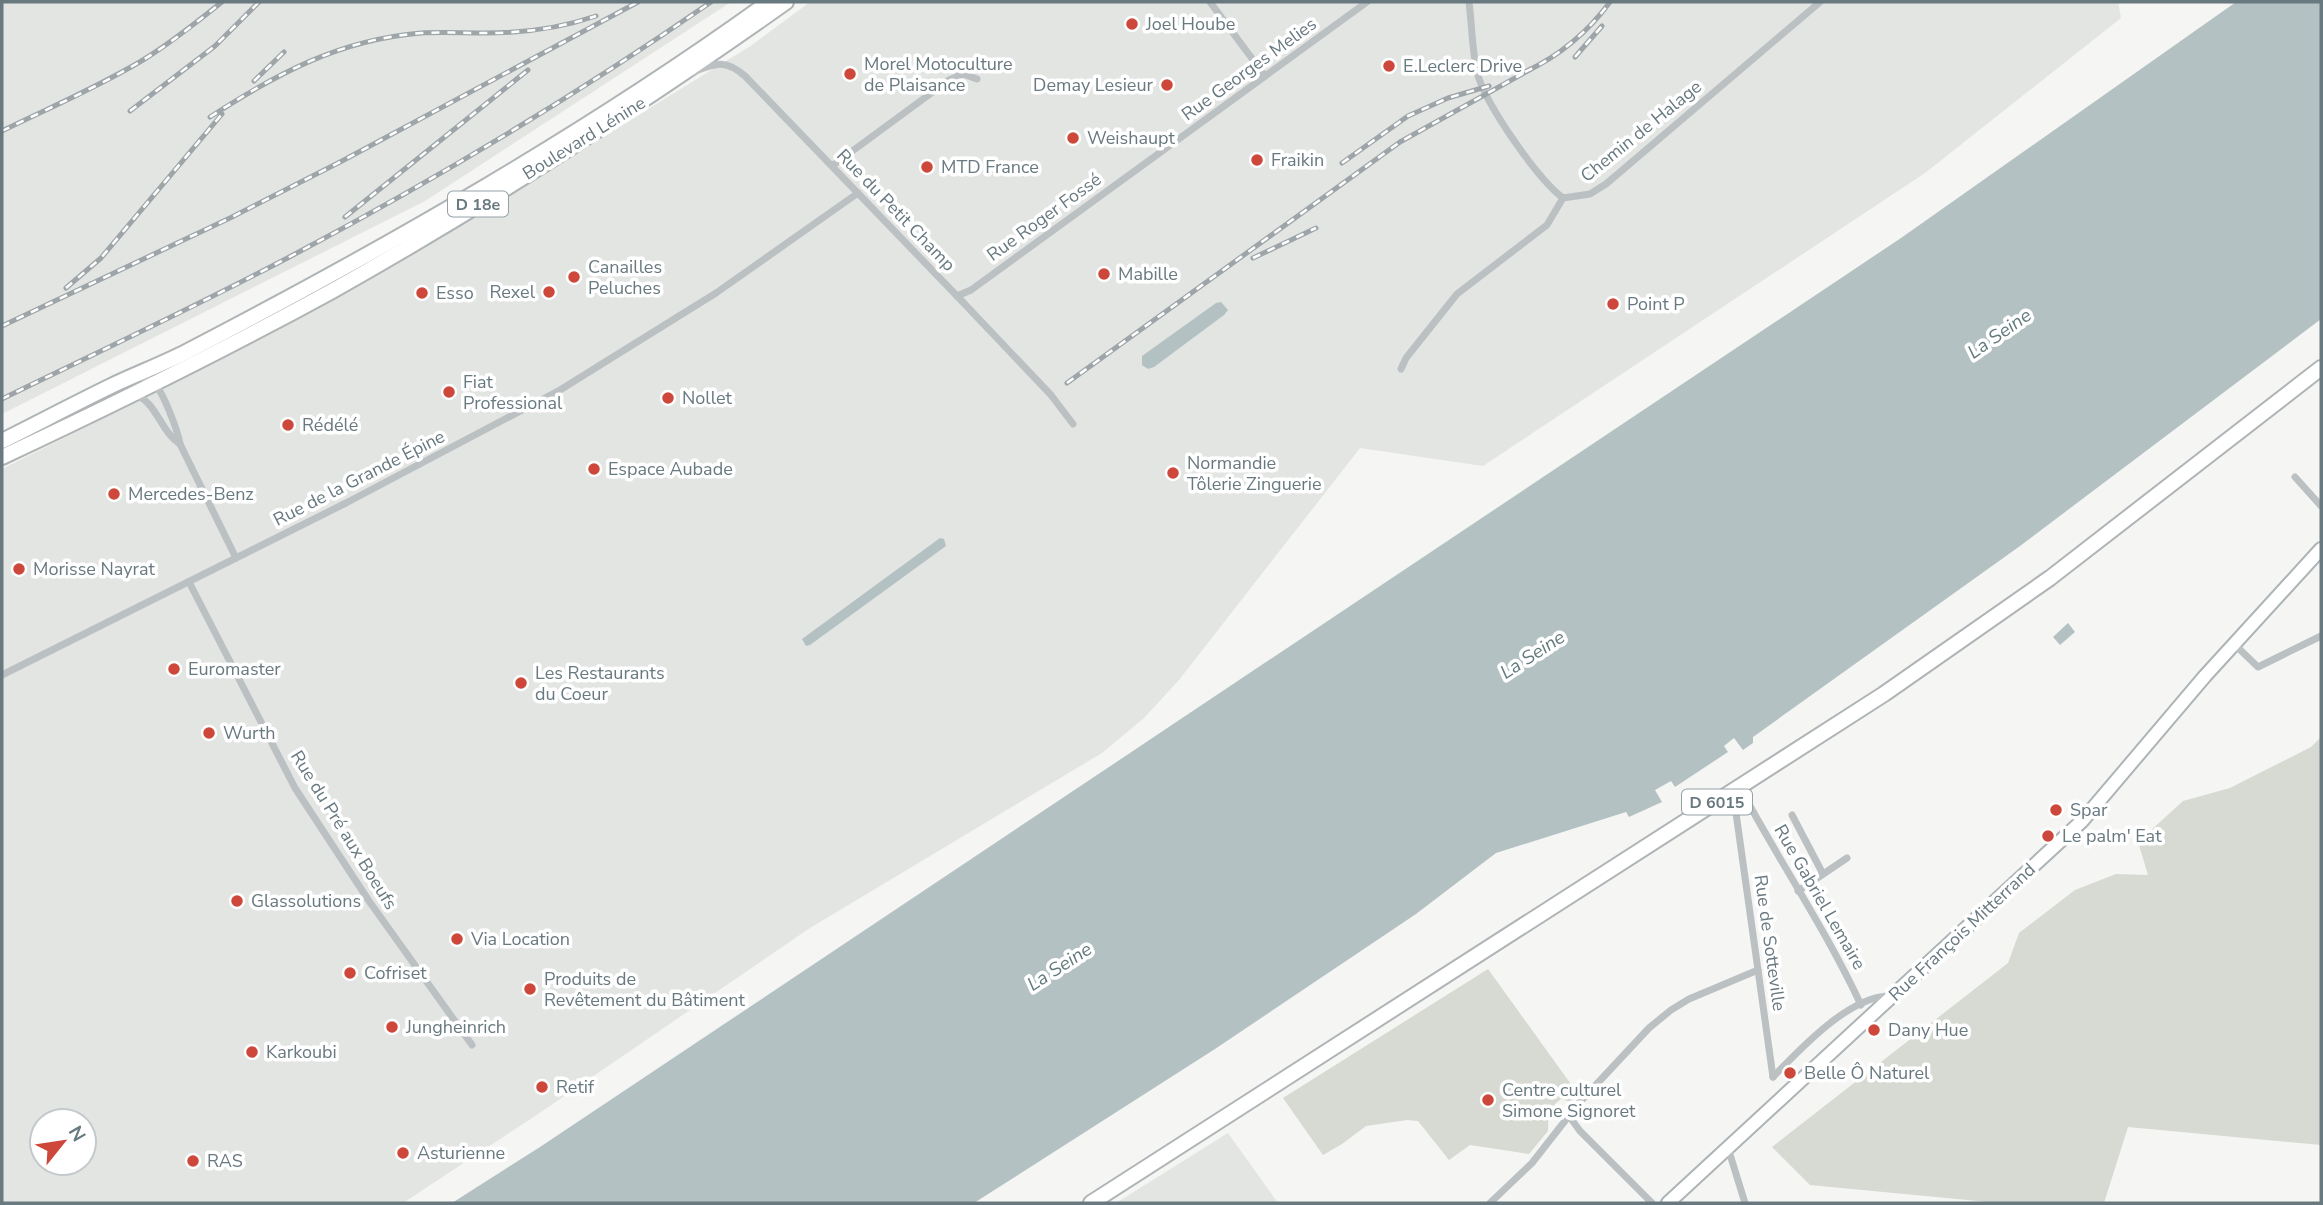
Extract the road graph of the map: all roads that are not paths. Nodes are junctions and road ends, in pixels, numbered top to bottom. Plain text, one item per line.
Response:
1 (769, 2) edge
2 (786, 2) edge
3 (1210, 2) edge
4 (1367, 2) edge
5 (1469, 2) edge
6 (1820, 2) edge
7 (1265, 76) junction
8 (677, 79) junction
9 (977, 79) dead end
10 (1148, 161) joint
11 (832, 166) junction
12 (858, 193) junction
13 (1563, 198) junction
14 (957, 296) junction
15 (2321, 368) edge
16 (1401, 369) dead end
17 (147, 385) junction
18 (1073, 424) dead end
19 (2, 441) edge
20 (180, 444) junction
21 (2, 457) edge
22 (2295, 477) dead end
23 (2321, 506) edge
24 (2321, 549) edge
25 (236, 558) junction
26 (189, 582) junction
27 (2321, 636) edge
28 (2234, 644) junction
29 (2, 675) edge
30 (1736, 813) joint
31 (1792, 815) dead end
32 (1847, 858) dead end
33 (1823, 874) junction
34 (1798, 891) junction
35 (1758, 970) junction
36 (1893, 996) junction
37 (1861, 1005) junction
38 (472, 1045) dead end
39 (1569, 1116) junction
40 (1728, 1148) junction
41 (1675, 1201) edge
42 (1091, 1203) edge
43 (1490, 1203) edge
44 (1652, 1203) edge
45 (1745, 1203) edge

1 - 17 main road, Boulevard Lénine / D 18e
2 - 8 main road, Boulevard Lénine / D 18e
3 - 7 street
4 - 7 street, Rue Georges Melies
5 - 13 street
6 - 13 street, Chemin de Halage
7 - 10 street, Rue Georges Melies
8 - 11 street, Rue du Petit Champ
8 - 17 main road, Boulevard Lénine / D 18e
9 - 11 street
10 - 14 street, Rue Roger Fossé
11 - 12 street, Rue du Petit Champ
12 - 14 street, Rue du Petit Champ
12 - 25 street, Rue de la Grande Épine
13 - 16 street
14 - 18 street, Rue du Petit Champ
15 - 42 main road, D 6015
17 - 19 main road, Boulevard Lénine / D 18e
17 - 20 street
17 - 20 street
17 - 21 main road, Boulevard Lénine / D 18e
20 - 25 street
22 - 23 street
24 - 28 street, Rue François Mitterrand
25 - 26 street, Rue de la Grande Épine
26 - 29 street, Rue de la Grande Épine
26 - 38 street, Rue du Pré aux Boeufs
27 - 28 street
28 - 36 street, Rue François Mitterrand
30 - 34 street, Rue Gabriel Lemaire
30 - 35 street, Rue de Sotteville
31 - 33 street
32 - 33 street
33 - 34 street
34 - 37 street, Rue Gabriel Lemaire
35 - 37 street, Rue de Sotteville
35 - 39 street
36 - 37 street
36 - 40 street, Rue François Mitterrand
39 - 43 street
39 - 44 street
40 - 41 street, Rue François Mitterrand
40 - 45 street

